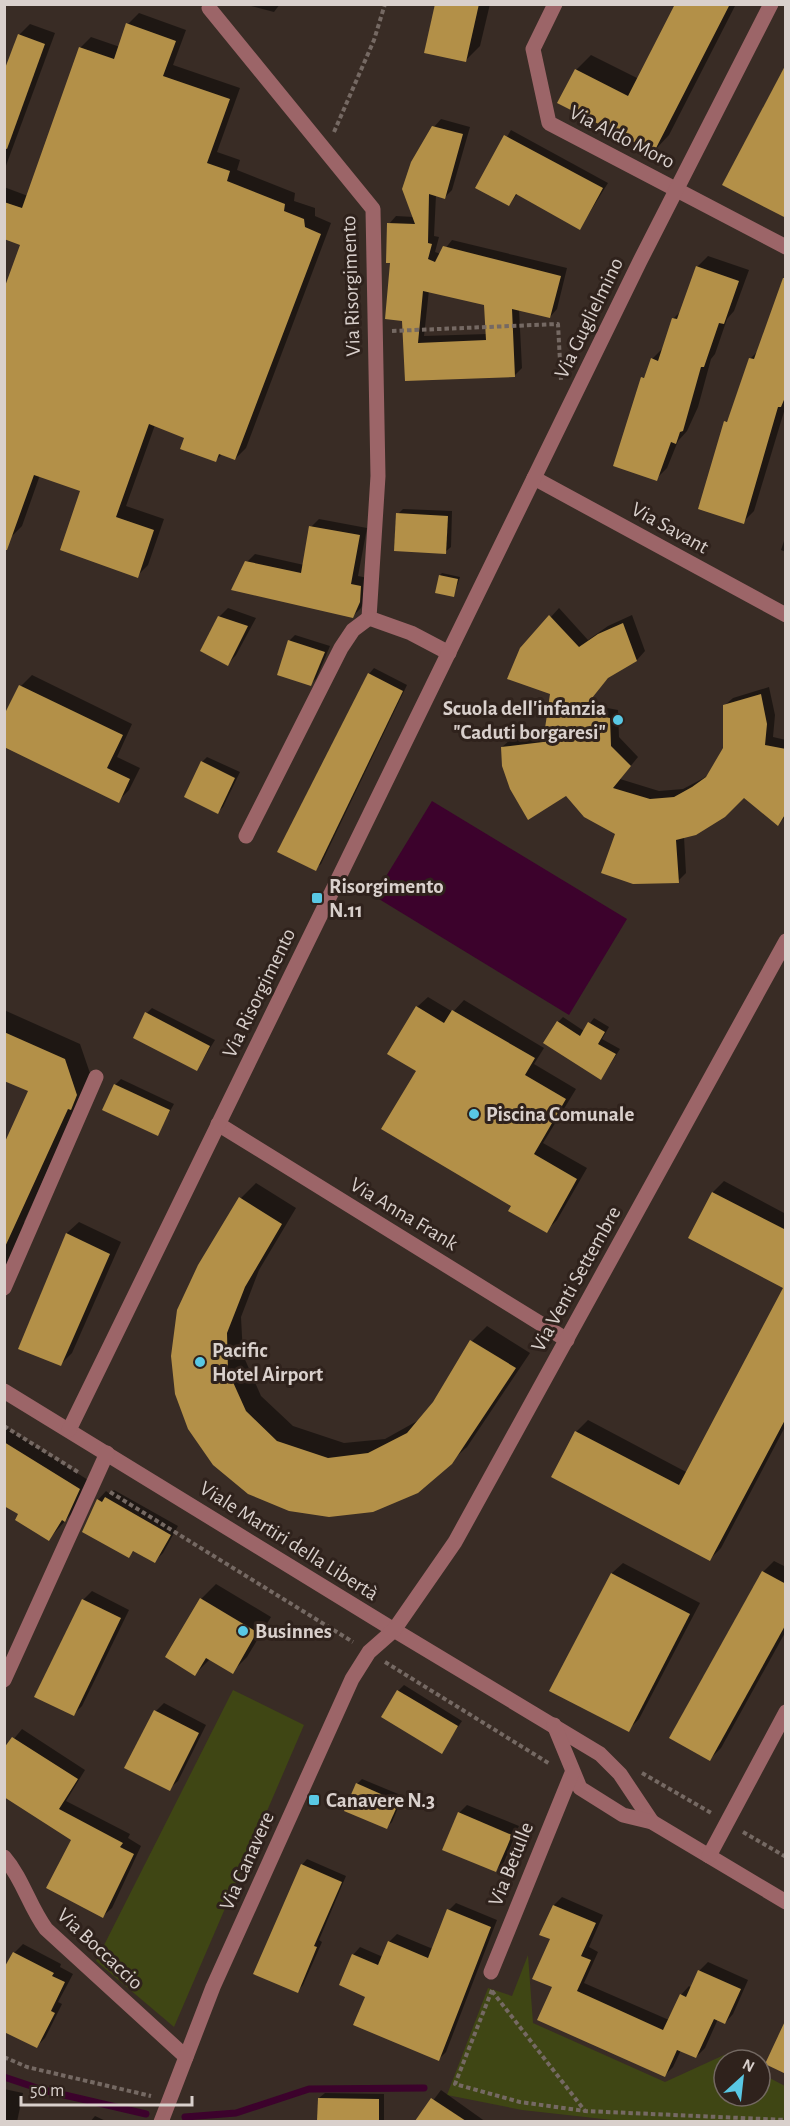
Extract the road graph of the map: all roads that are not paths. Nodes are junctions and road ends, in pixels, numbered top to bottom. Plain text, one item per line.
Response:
1 (555, 4) edge
2 (771, 4) edge
3 (209, 9) dead end
4 (678, 190) junction
5 (786, 247) edge
6 (534, 478) junction
7 (786, 615) edge
8 (369, 618) junction
9 (449, 653) junction
10 (246, 836) dead end
11 (786, 941) edge
12 (96, 1077) dead end
13 (218, 1124) junction
14 (4, 1288) edge
15 (567, 1340) junction
16 (4, 1390) edge
17 (69, 1430) junction
18 (107, 1453) junction
19 (394, 1630) junction
20 (4, 1680) edge
21 (786, 1712) edge
22 (554, 1725) junction
23 (572, 1773) junction
24 (652, 1822) junction
25 (709, 1856) junction
26 (4, 1857) edge
27 (786, 1902) edge
28 (491, 1972) road end
29 (186, 2057) junction
30 (161, 2121) edge

1 - 4 street, Via Aldo Moro
2 - 4 street, Via Guglielmino
3 - 8 street, Via Risorgimento
4 - 5 street, Via Aldo Moro
4 - 6 street, Via Guglielmino
6 - 7 street, Via Savant
6 - 9 street, Via Guglielmino
8 - 9 street
8 - 10 street
9 - 13 street, Via Risorgimento
11 - 15 street, Via Venti Settembre
12 - 14 street
13 - 15 street, Via Anna Frank
13 - 17 street, Via Risorgimento
15 - 19 street, Via Venti Settembre
16 - 17 street, Viale Martiri della Libertà
17 - 18 street, Viale Martiri della Libertà
18 - 19 street, Viale Martiri della Libertà
18 - 20 street
19 - 22 street, Viale Martiri della Libertà
19 - 29 street, Via Canavere
21 - 25 street
22 - 23 street, Viale Martiri della Libertà
22 - 24 street, Viale Martiri della Libertà
23 - 24 street, Viale Martiri della Libertà
23 - 28 street, Via Betulle
24 - 25 street, Viale Martiri della Libertà
25 - 27 street, Viale Martiri della Libertà
26 - 29 street, Via Boccaccio
29 - 30 street, Via Canavere

